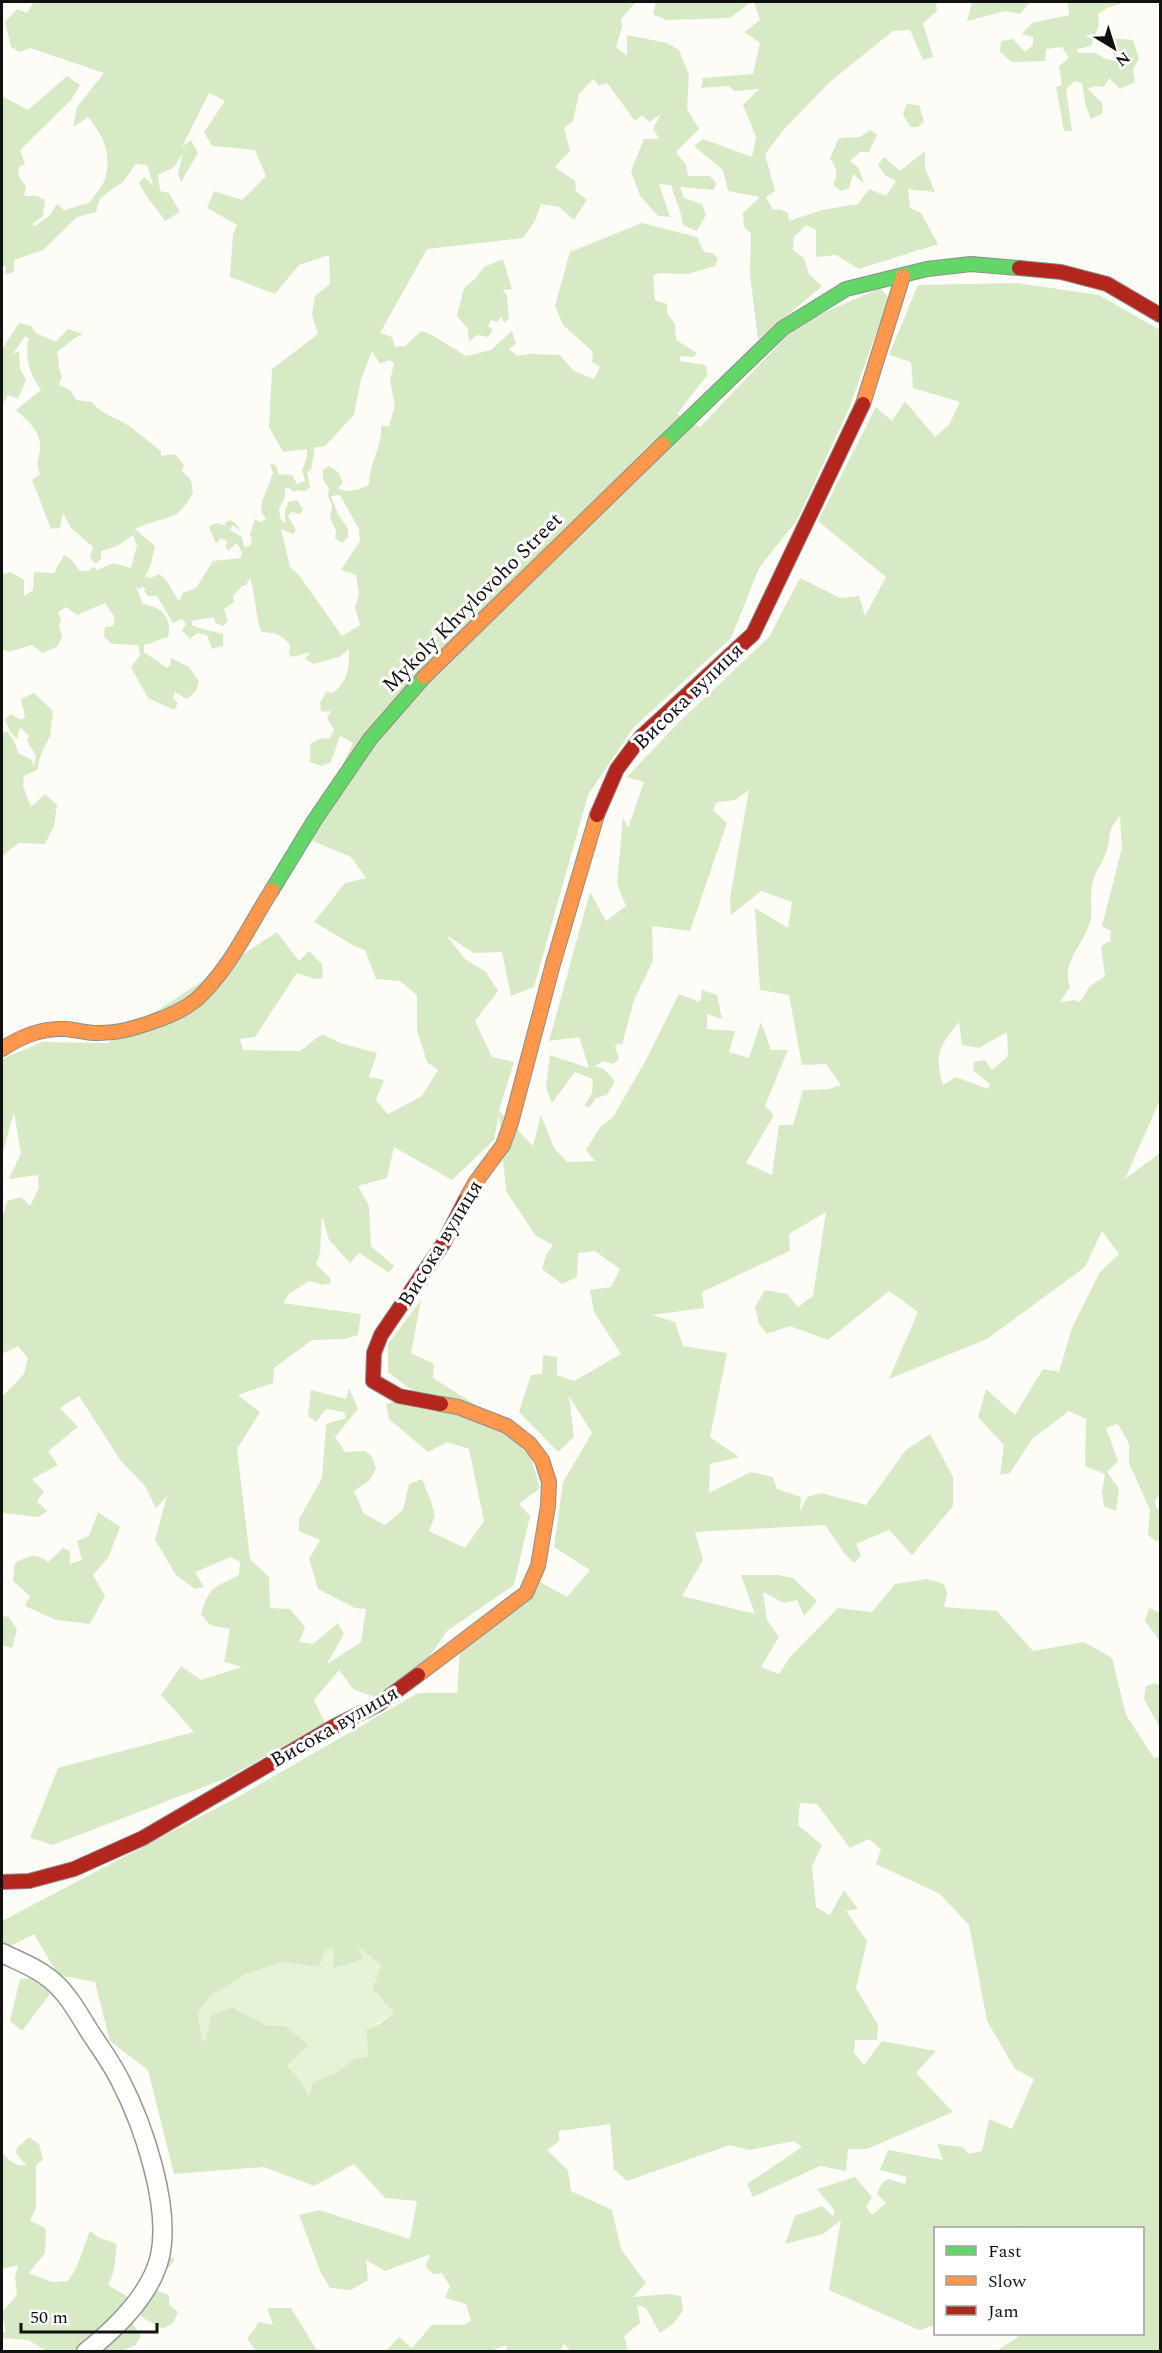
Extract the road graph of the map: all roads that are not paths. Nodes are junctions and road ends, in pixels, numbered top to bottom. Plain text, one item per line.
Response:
1 (903, 276) junction
2 (1161, 315) edge
3 (2, 1050) edge
4 (2, 1882) edge
5 (2, 1953) edge
6 (86, 2352) edge

1 - 2 street, Mykoly Khvylovoho Street
1 - 3 street, Mykoly Khvylovoho Street
1 - 4 street, Висока вулиця
5 - 6 street

